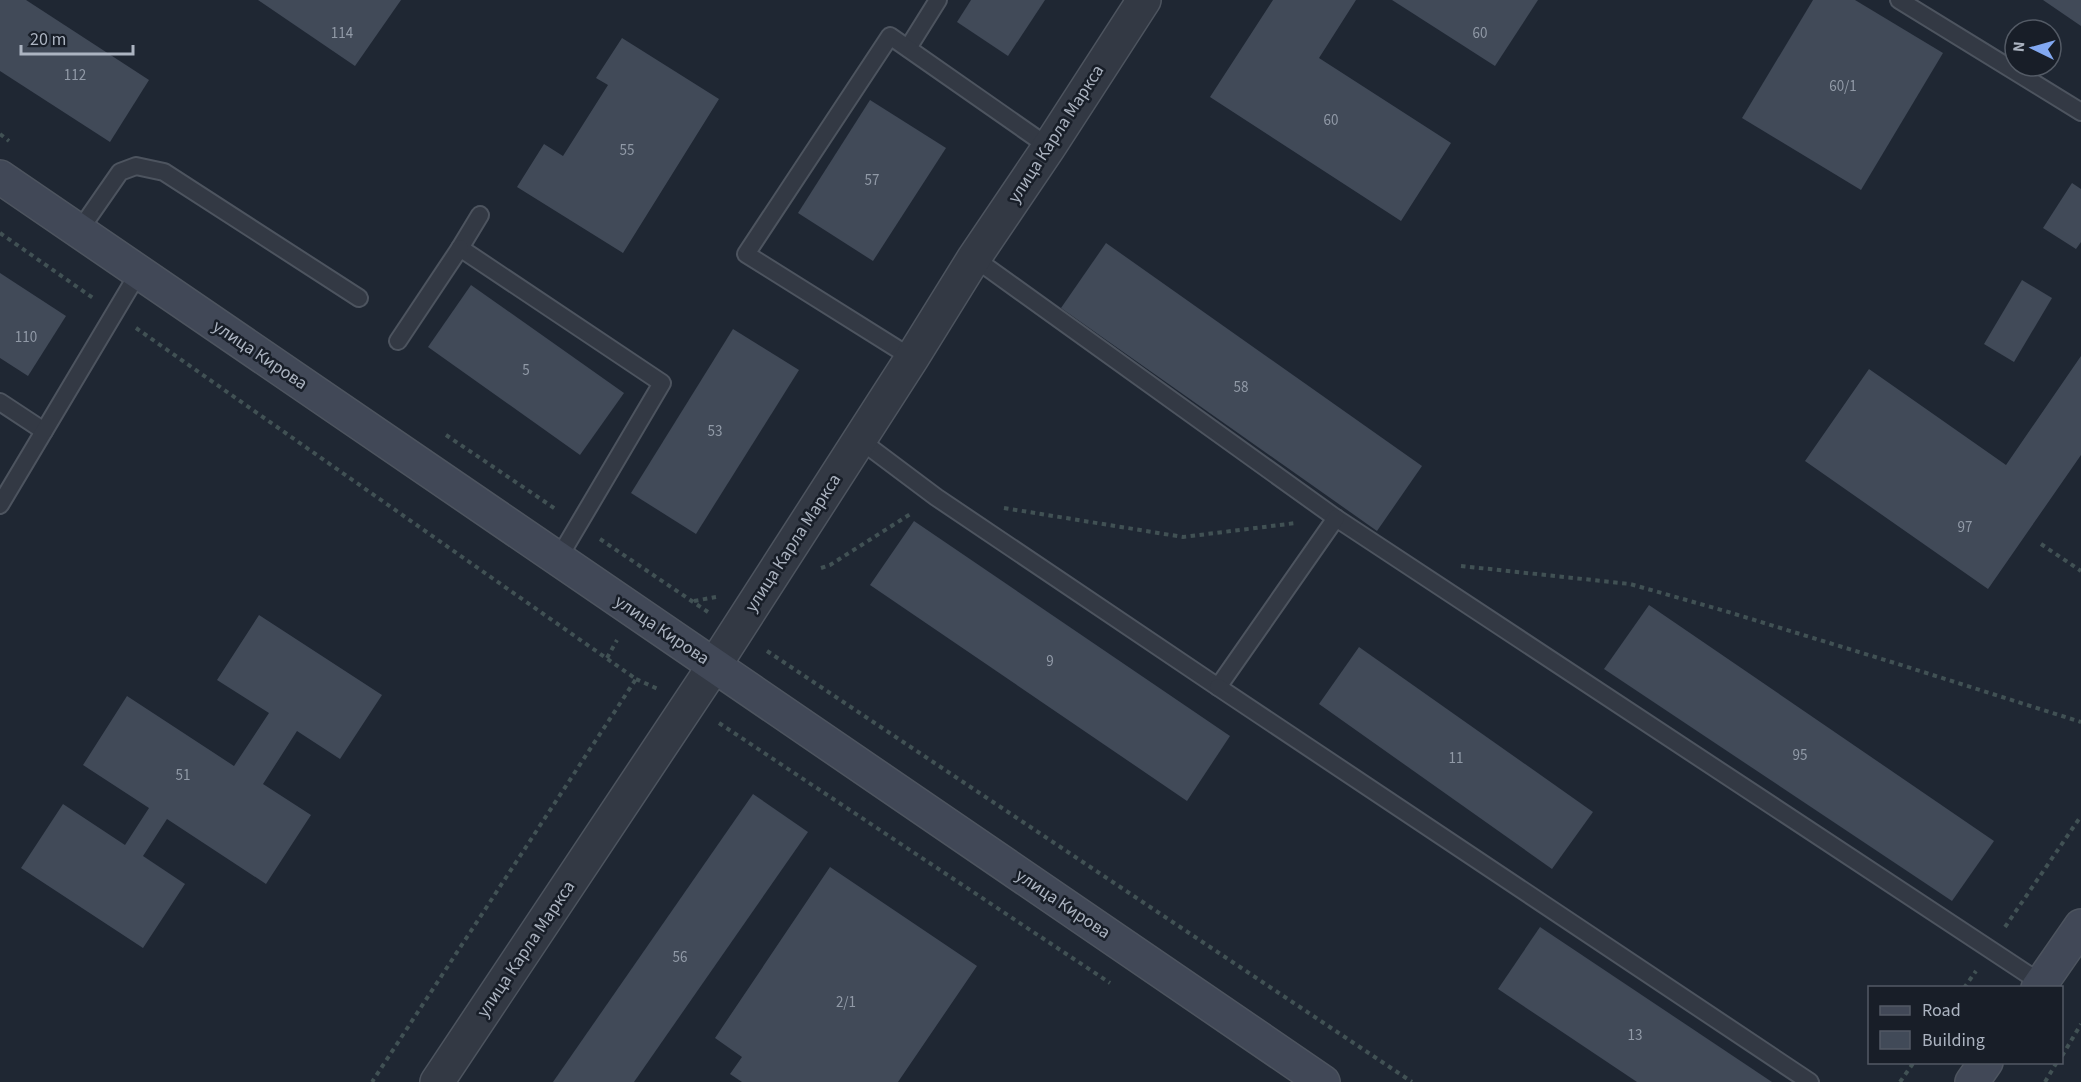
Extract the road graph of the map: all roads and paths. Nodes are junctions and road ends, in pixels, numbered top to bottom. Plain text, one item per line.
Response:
1 (938, 0) edge
2 (1144, 0) edge
3 (1899, 0) edge
4 (908, 48) junction
5 (2081, 112) edge
6 (1049, 147) junction
7 (0, 177) edge
8 (480, 215) dead end
9 (79, 231) junction
10 (0, 233) edge
11 (460, 248) junction
12 (974, 258) junction
13 (139, 272) junction
14 (359, 298) dead end
15 (115, 314) junction
16 (398, 341) dead end
17 (912, 358) junction
18 (0, 402) edge
19 (44, 431) junction
20 (860, 440) junction
21 (936, 497) junction
22 (0, 505) edge
23 (995, 507) dead end
24 (1336, 518) junction
25 (2041, 544) dead end
26 (558, 559) junction
27 (1460, 566) dead end
28 (820, 568) dead end
29 (2081, 571) edge
30 (766, 586) junction
31 (693, 602) dead end
32 (714, 666) junction
33 (636, 679) junction
34 (1218, 687) junction
35 (689, 703) junction
36 (2081, 722) edge
37 (2081, 816) edge
38 (2081, 926) edge
39 (1990, 949) junction
40 (2039, 985) edge
41 (1965, 986) edge
42 (1119, 989) dead end
43 (2081, 1024) edge
44 (2063, 1053) edge
45 (1913, 1064) edge
46 (1985, 1064) edge
47 (2056, 1064) edge
48 (372, 1082) edge
49 (437, 1082) edge
50 (1323, 1082) edge
51 (1810, 1082) edge
52 (1900, 1082) edge
53 (1972, 1082) edge
54 (2045, 1082) edge

1 - 4 lane
2 - 6 street, улица Карла Маркса
3 - 5 lane
4 - 6 lane
4 - 17 lane
6 - 12 street, улица Карла Маркса
7 - 9 street, улица Кирова
8 - 11 lane
9 - 13 street, улица Кирова
9 - 14 lane
10 - 15 path
11 - 16 lane
11 - 26 lane
12 - 17 street, улица Карла Маркса
12 - 24 lane
13 - 15 lane
13 - 26 street, улица Кирова
15 - 19 lane
15 - 33 path
17 - 20 street, улица Карла Маркса
18 - 19 lane
19 - 22 lane
20 - 21 lane
20 - 30 street, улица Карла Маркса
21 - 28 path
21 - 34 lane
23 - 24 path
24 - 34 lane
24 - 39 lane
25 - 29 path
26 - 32 street, улица Кирова
27 - 36 path
30 - 31 path
30 - 32 street, улица Карла Маркса
32 - 35 street, улица Карла Маркса
32 - 50 street, улица Кирова
33 - 35 path
33 - 48 path
34 - 51 lane
35 - 42 path
35 - 49 street, улица Карла Маркса
37 - 39 path
38 - 40 street
39 - 40 lane
39 - 41 path
43 - 44 path
45 - 52 path
46 - 53 street
47 - 54 path

